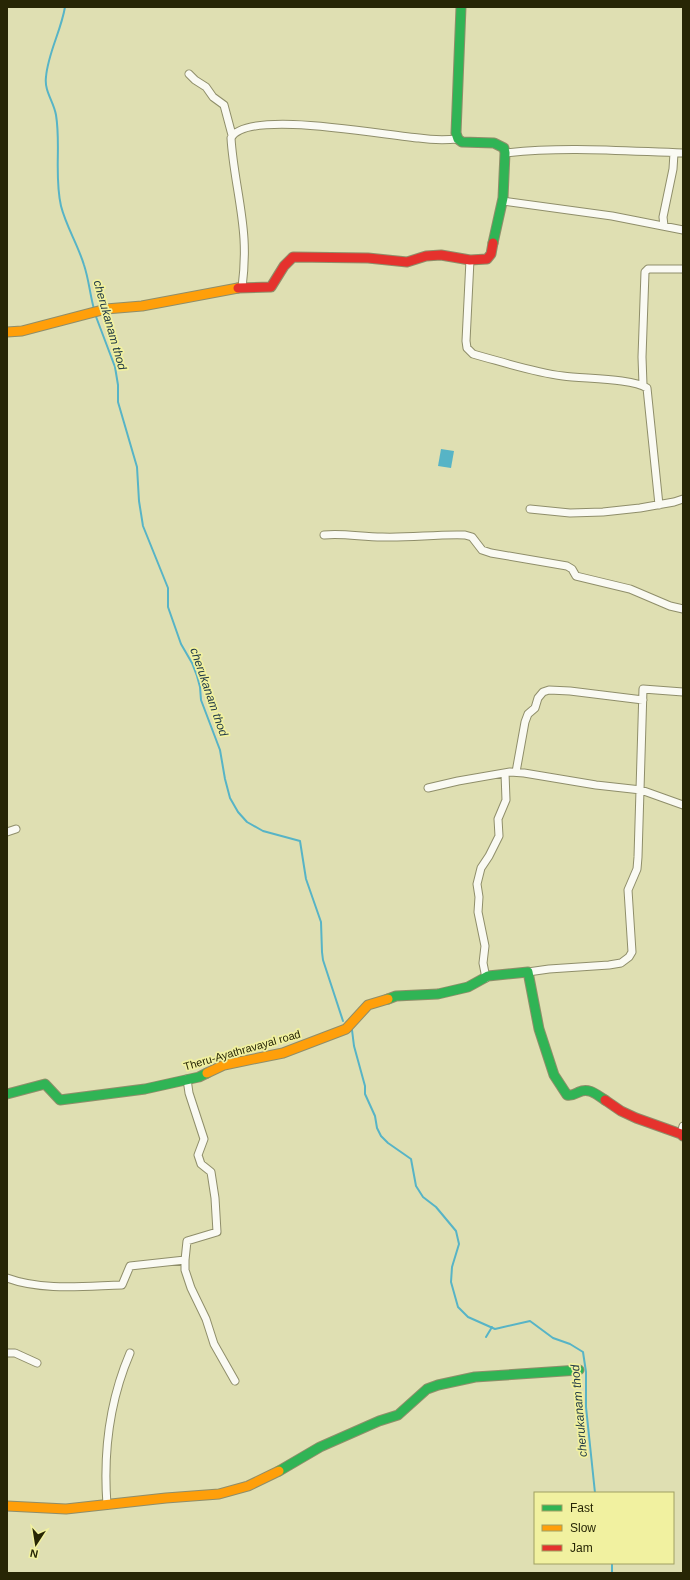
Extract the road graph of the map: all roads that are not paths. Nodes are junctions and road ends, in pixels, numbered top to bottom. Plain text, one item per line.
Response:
1 (462, 7) edge
2 (189, 74) dead end
3 (232, 135) junction
4 (458, 139) junction
5 (505, 153) junction
6 (674, 153) junction
7 (683, 153) edge
8 (503, 201) junction
9 (664, 226) junction
10 (683, 230) edge
11 (470, 260) junction
12 (683, 269) edge
13 (242, 288) junction
14 (7, 332) edge
15 (643, 385) junction
16 (683, 499) edge
17 (659, 505) junction
18 (530, 509) dead end
19 (324, 535) dead end
20 (683, 609) edge
21 (683, 692) edge
22 (643, 700) junction
23 (516, 772) junction
24 (505, 773) junction
25 (428, 788) dead end
26 (641, 790) junction
27 (683, 805) edge
28 (16, 829) dead end
29 (7, 832) edge
30 (528, 972) junction
31 (486, 978) junction
32 (187, 1079) junction
33 (7, 1094) edge
34 (682, 1132) edge
35 (185, 1260) junction
36 (7, 1278) edge
37 (130, 1352) dead end
38 (7, 1353) edge
39 (37, 1363) dead end
40 (579, 1370) dead end
41 (235, 1380) dead end
42 (108, 1505) junction
43 (7, 1506) edge

1 - 4 street
2 - 3 street
3 - 4 street
3 - 13 street
4 - 5 street
5 - 6 street
5 - 8 street
6 - 7 street
6 - 9 street
8 - 9 street
8 - 11 street
9 - 10 street
11 - 13 street
11 - 15 street
12 - 15 street
13 - 14 street
15 - 17 street
16 - 17 street
17 - 18 street
19 - 20 street
21 - 22 street
22 - 23 street
22 - 26 street
23 - 24 street
23 - 26 street
24 - 25 street
24 - 31 street
26 - 27 street
26 - 30 street
28 - 29 street
30 - 31 street, Theru-Ayathravayal road
30 - 34 street
31 - 32 street, Theru-Ayathravayal road
32 - 33 street, Theru-Ayathravayal road
32 - 35 street
35 - 36 street
35 - 41 street
37 - 42 street
38 - 39 street
40 - 42 street
42 - 43 street

